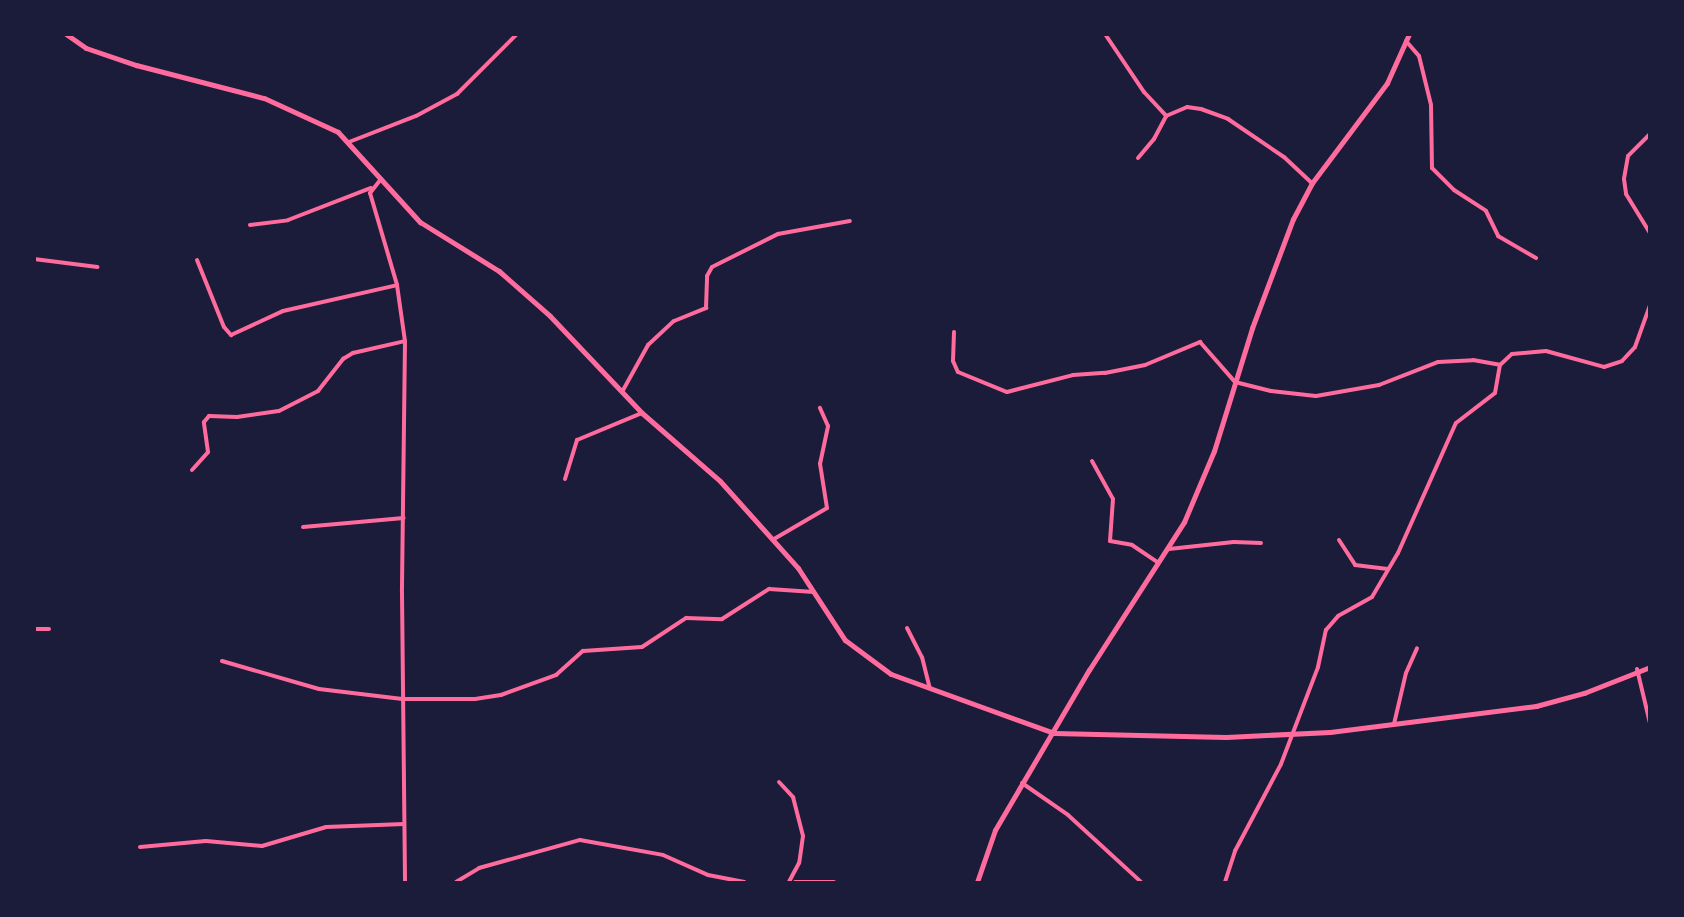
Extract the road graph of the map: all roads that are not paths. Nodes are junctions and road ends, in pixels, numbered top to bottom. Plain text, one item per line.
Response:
1 (66, 34) edge
2 (517, 34) edge
3 (1106, 34) edge
4 (1409, 34) edge
5 (75, 38) edge
6 (1406, 41) junction
7 (1166, 116) junction
8 (1650, 134) edge
9 (349, 142) junction
10 (1138, 158) dead end
11 (381, 179) junction
12 (1312, 183) junction
13 (371, 188) junction
14 (850, 221) dead end
15 (250, 225) dead end
16 (1650, 233) edge
17 (1536, 258) dead end
18 (34, 259) edge
19 (197, 260) dead end
20 (98, 267) dead end
21 (397, 285) junction
22 (1650, 305) edge
23 (954, 332) dead end
24 (405, 341) junction
25 (1500, 365) junction
26 (1235, 382) junction
27 (622, 392) junction
28 (820, 408) dead end
29 (642, 413) junction
30 (1092, 461) dead end
31 (192, 470) dead end
32 (565, 479) dead end
33 (404, 518) junction
34 (303, 527) dead end
35 (774, 538) junction
36 (1339, 540) dead end
37 (1261, 543) dead end
38 (1169, 549) junction
39 (1160, 563) junction
40 (1388, 569) junction
41 (814, 592) junction
42 (907, 628) dead end
43 (34, 629) edge
44 (49, 629) dead end
45 (1417, 648) dead end
46 (222, 661) dead end
47 (1650, 667) edge
48 (1637, 669) junction
49 (930, 688) junction
50 (402, 699) junction
51 (1650, 723) edge
52 (1394, 724) junction
53 (1054, 733) junction
54 (1291, 735) junction
55 (779, 782) dead end
56 (1022, 783) junction
57 (404, 824) junction
58 (140, 847) dead end
59 (405, 882) edge
60 (456, 882) edge
61 (744, 882) edge
62 (789, 882) edge
63 (795, 882) edge
64 (834, 882) edge
65 (977, 882) edge
66 (1141, 882) edge
67 (1225, 882) edge

1 - 5 street
2 - 9 street
3 - 7 street
4 - 6 street
5 - 9 street
6 - 12 street
6 - 17 street
7 - 10 street
7 - 12 street
8 - 16 street
9 - 11 street
11 - 13 street
11 - 27 street
12 - 26 street
13 - 15 street
13 - 21 street
14 - 27 street
18 - 20 street
19 - 21 street
21 - 24 street
22 - 25 street
23 - 26 street
24 - 31 street
24 - 33 street
25 - 26 street
25 - 40 street
26 - 38 street
27 - 29 street
28 - 35 street
29 - 32 street
29 - 35 street
30 - 39 street
33 - 34 street
33 - 50 street
35 - 41 street
36 - 40 street
37 - 38 street
38 - 39 street
39 - 53 street
40 - 54 street
41 - 49 street
41 - 50 street
42 - 49 street
43 - 44 street
45 - 52 street
46 - 50 street
47 - 48 street
48 - 51 street
48 - 52 street
49 - 53 street
50 - 57 street
52 - 54 street
53 - 54 street
53 - 56 street
54 - 67 street
55 - 62 street
56 - 65 street
56 - 66 street
57 - 58 street
57 - 59 street
60 - 61 street
63 - 64 street

